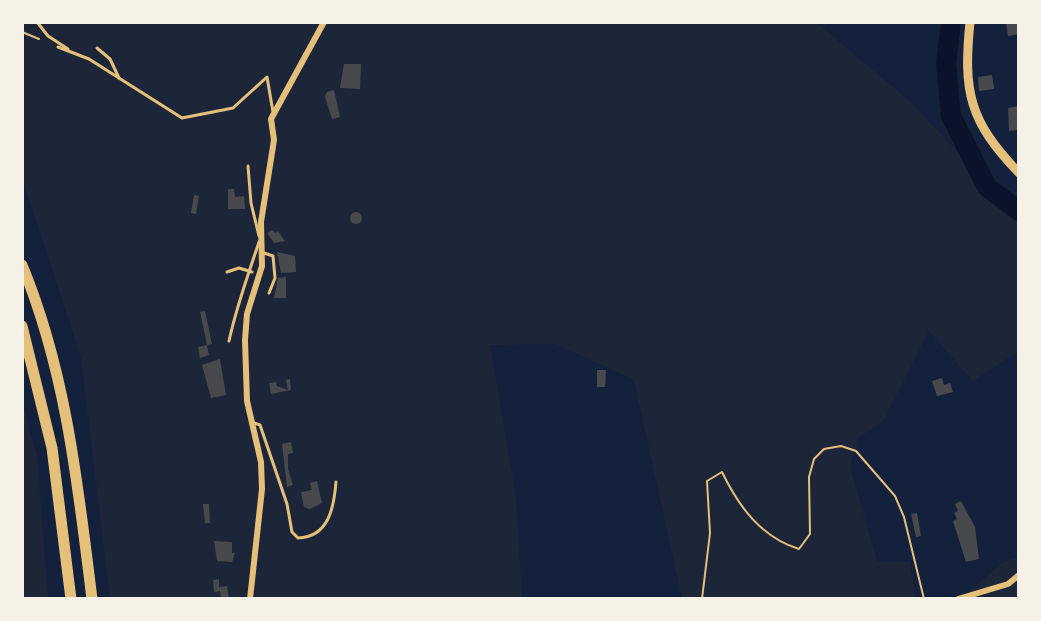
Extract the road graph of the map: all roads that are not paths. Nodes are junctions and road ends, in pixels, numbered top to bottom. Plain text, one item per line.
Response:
1 (37, 22) edge
2 (324, 22) edge
3 (970, 22) edge
4 (58, 47) dead end
5 (97, 48) dead end
6 (71, 51) junction
7 (119, 78) junction
8 (273, 112) junction
9 (248, 166) dead end
10 (1019, 173) edge
11 (261, 238) junction
12 (264, 253) junction
13 (22, 265) edge
14 (227, 272) dead end
15 (252, 272) junction
16 (269, 293) dead end
17 (22, 326) edge
18 (229, 341) dead end
19 (251, 421) junction
20 (336, 482) dead end
21 (1019, 575) edge
22 (71, 599) edge
23 (92, 599) edge
24 (250, 599) edge
25 (958, 599) edge

1 - 6 lane
2 - 8 street
3 - 10 main road
4 - 6 lane
5 - 7 lane
6 - 7 lane
7 - 8 lane
8 - 11 street
9 - 11 lane
11 - 12 street
11 - 15 lane
12 - 16 lane
12 - 19 street
13 - 23 highway
14 - 15 lane
15 - 18 lane
17 - 22 highway
19 - 20 lane
19 - 24 street
21 - 25 street

